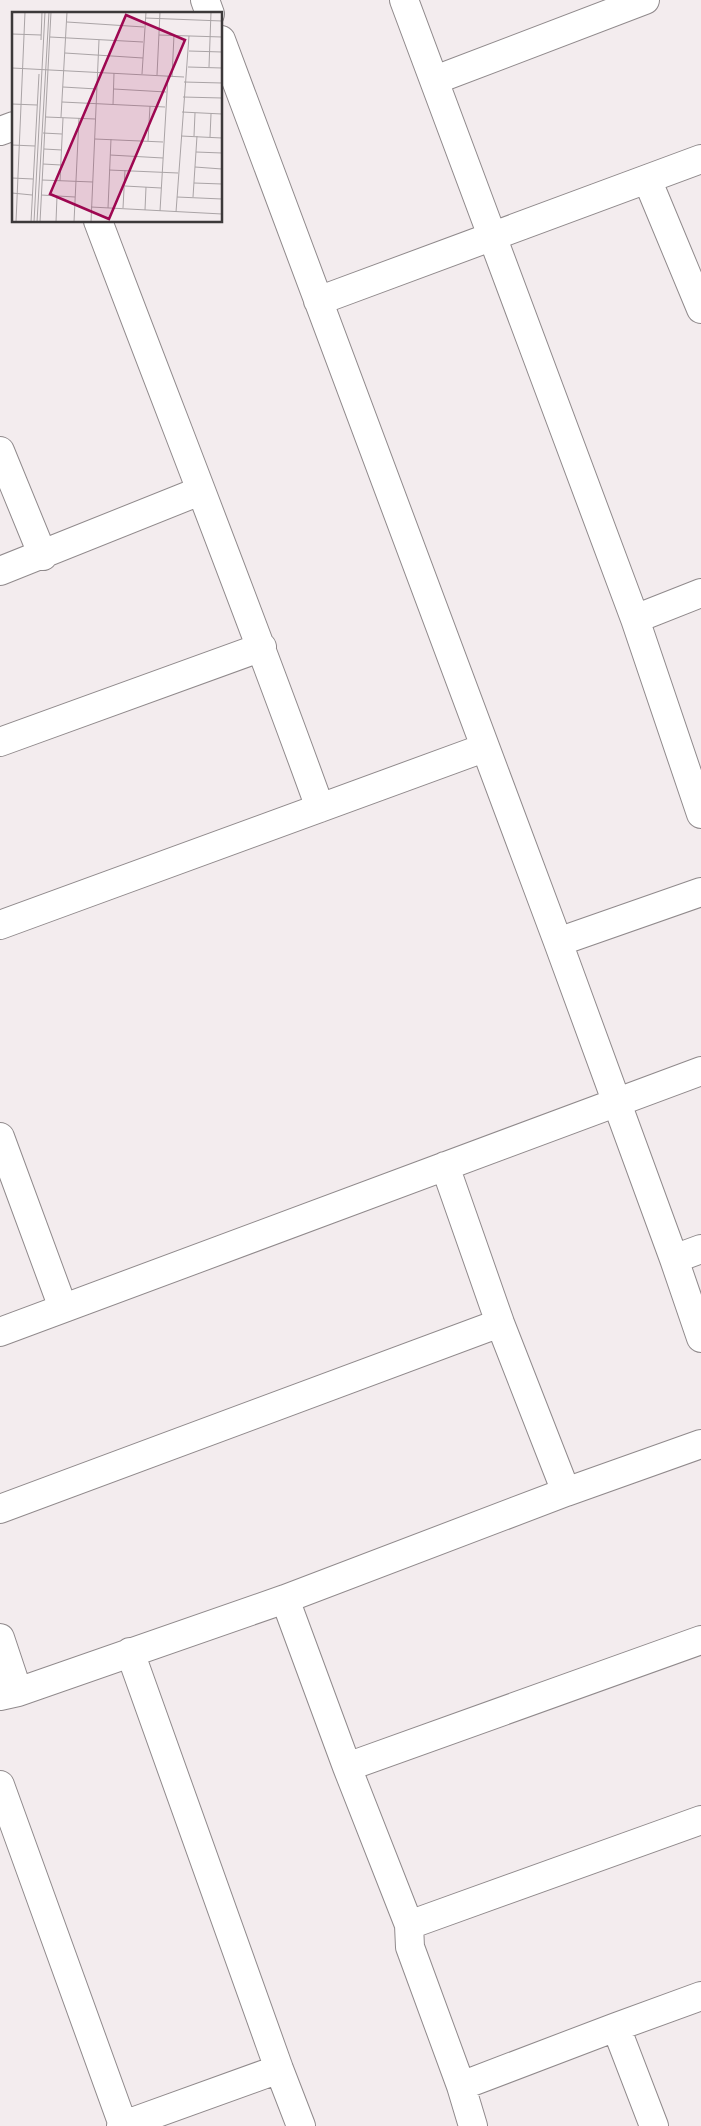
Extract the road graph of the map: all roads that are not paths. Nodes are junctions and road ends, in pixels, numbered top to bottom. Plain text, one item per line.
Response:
1 (205, 0) edge
2 (404, 0) edge
3 (645, 0) edge
4 (610, 6) edge
5 (209, 12) edge
6 (222, 42) edge
7 (436, 80) junction
8 (12, 127) edge
9 (0, 131) edge
10 (701, 159) edge
11 (647, 180) junction
12 (98, 222) edge
13 (493, 238) junction
14 (318, 301) junction
15 (701, 309) edge
16 (0, 451) edge
17 (200, 491) junction
18 (43, 556) junction
19 (0, 572) edge
20 (701, 593) edge
21 (635, 619) junction
22 (262, 647) junction
23 (0, 742) edge
24 (484, 748) junction
25 (320, 808) junction
26 (701, 814) edge
27 (701, 892) edge
28 (0, 925) edge
29 (558, 942) junction
30 (701, 1071) edge
31 (616, 1101) junction
32 (0, 1137) edge
33 (445, 1166) junction
34 (701, 1249) edge
35 (674, 1259) junction
36 (63, 1308) junction
37 (500, 1323) junction
38 (0, 1332) edge
39 (701, 1338) edge
40 (701, 1444) edge
41 (566, 1492) junction
42 (0, 1509) edge
43 (285, 1598) junction
44 (0, 1638) edge
45 (701, 1640) edge
46 (130, 1652) junction
47 (9, 1694) edge
48 (347, 1767) junction
49 (0, 1784) edge
50 (701, 1820) edge
51 (409, 1925) junction
52 (701, 1996) edge
53 (616, 2027) junction
54 (279, 2069) junction
55 (461, 2086) junction
56 (122, 2126) edge
57 (301, 2126) edge
58 (473, 2126) edge
59 (654, 2126) edge

1 - 5 street
2 - 7 street
3 - 4 street
4 - 7 street
6 - 14 street
7 - 13 street
8 - 9 street
10 - 11 street
11 - 13 street
11 - 15 street
12 - 17 street
13 - 14 street
13 - 21 street
14 - 24 street
16 - 18 street
17 - 18 street
17 - 22 street
18 - 19 street
20 - 21 street
21 - 26 street
22 - 23 street
22 - 25 street
24 - 25 street
24 - 29 street
25 - 28 street
27 - 29 street
29 - 31 street
30 - 31 street
31 - 33 street
31 - 35 street
32 - 36 street
33 - 36 street
33 - 37 street
34 - 35 street
35 - 39 street
36 - 38 street
37 - 41 street
37 - 42 street
40 - 41 street
41 - 43 street
43 - 46 street
43 - 48 street
44 - 47 street
45 - 48 street
46 - 47 street
46 - 54 street
48 - 51 street
49 - 56 street
50 - 51 street
51 - 55 street
52 - 53 street
53 - 55 street
53 - 59 street
54 - 56 street
54 - 57 street
55 - 58 street

